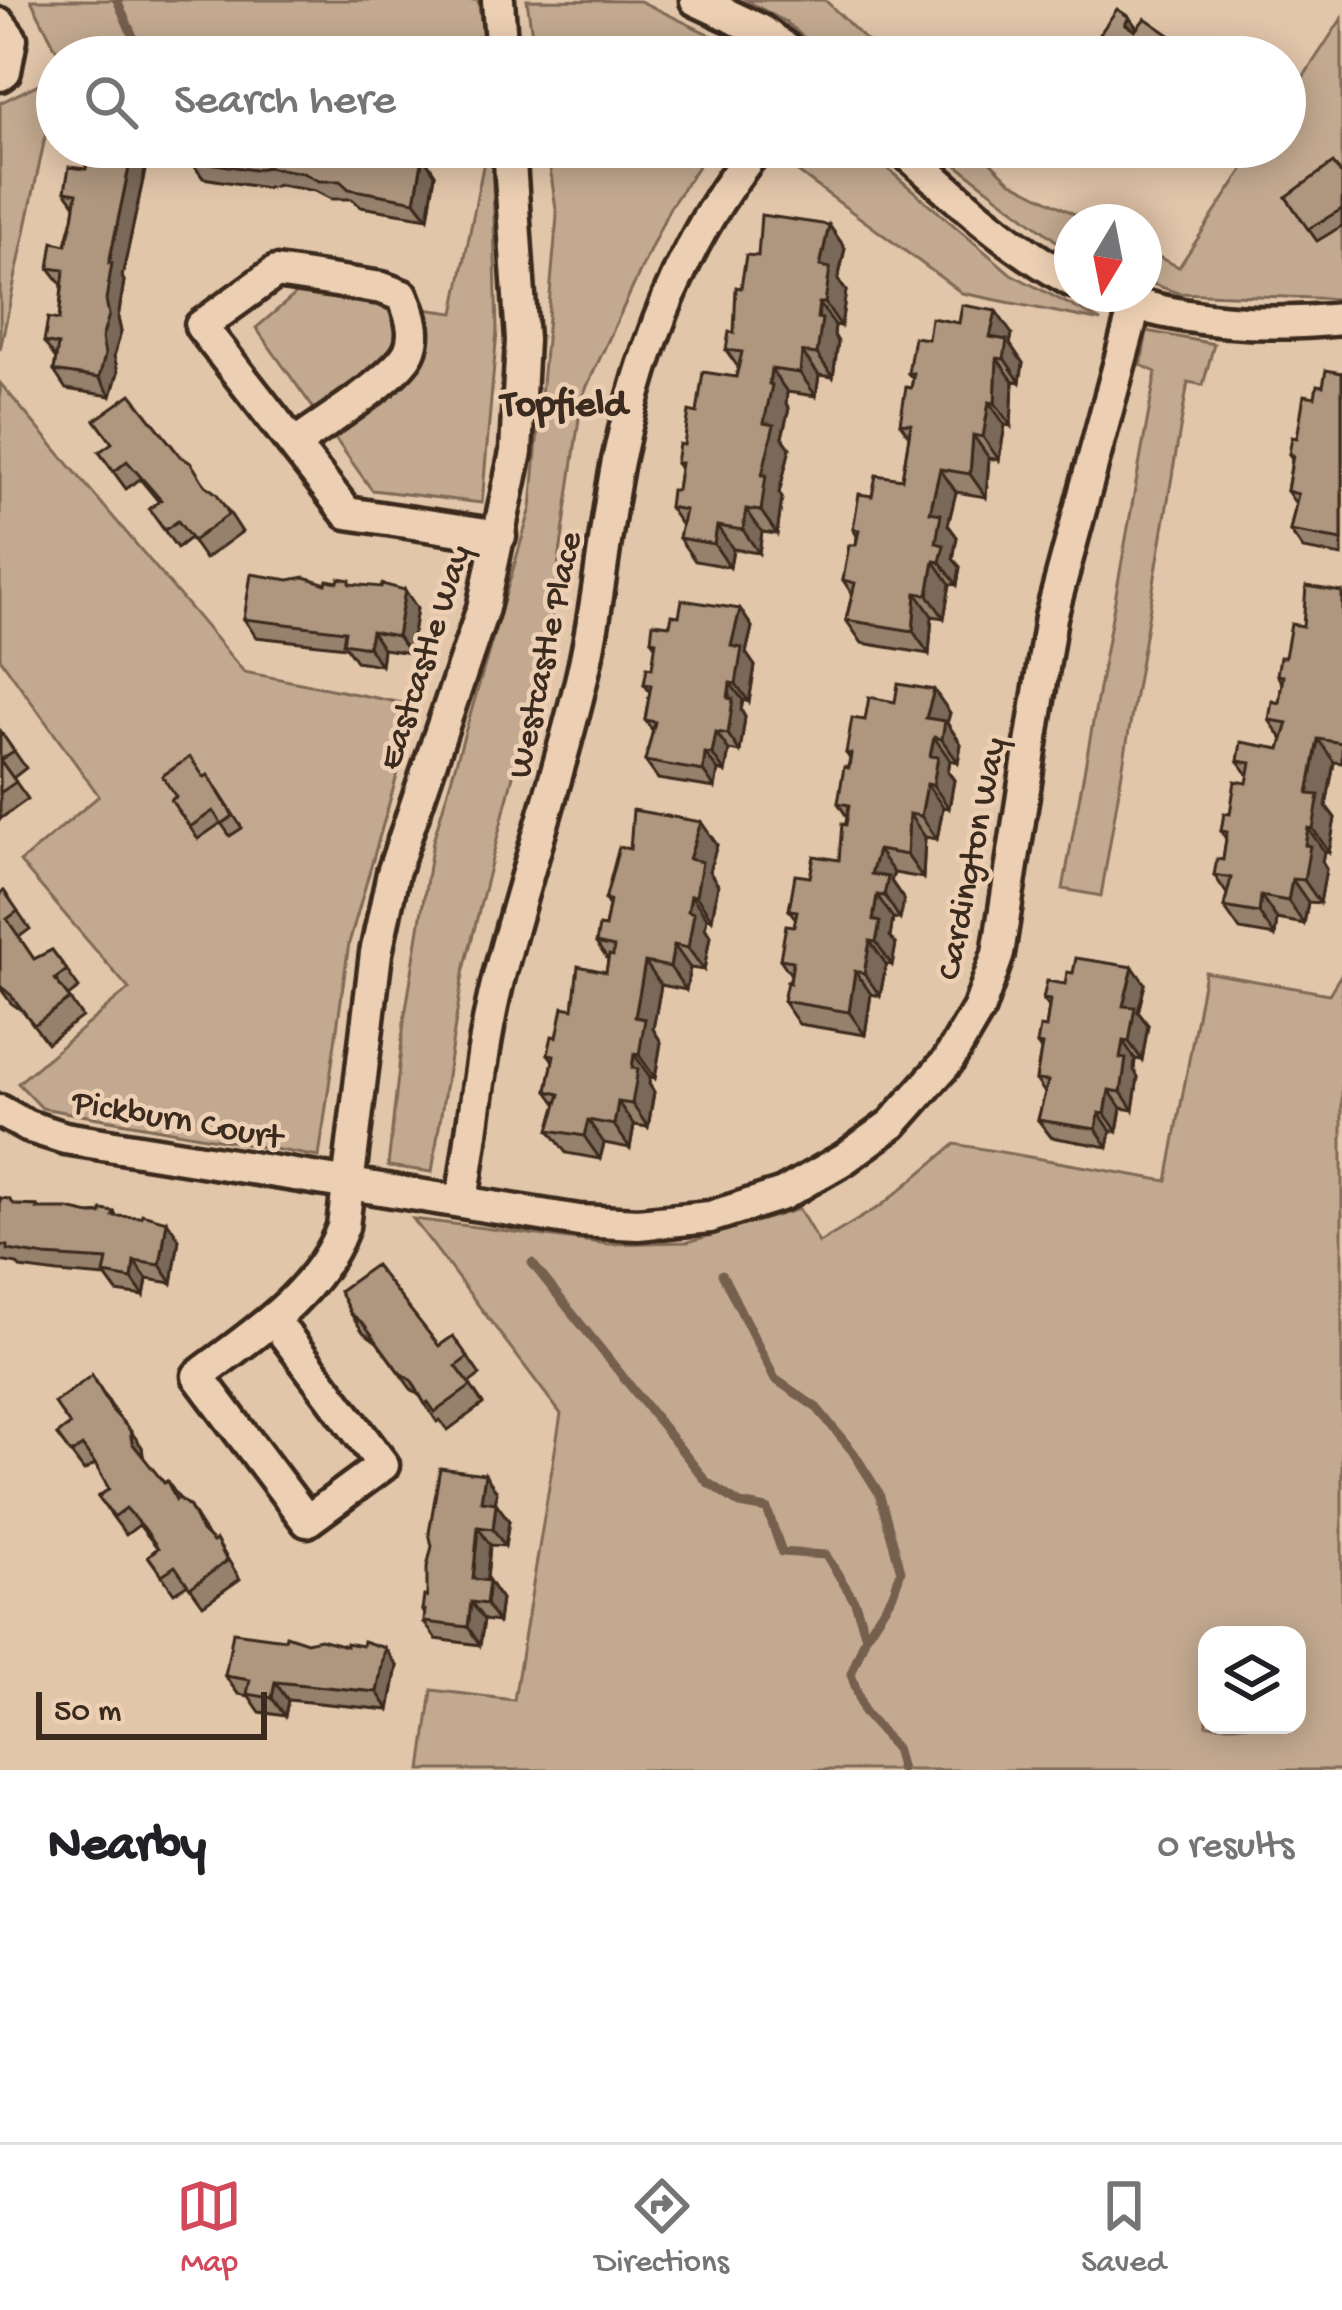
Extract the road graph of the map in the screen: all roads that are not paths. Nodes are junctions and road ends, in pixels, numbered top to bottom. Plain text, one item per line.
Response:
1 (498, 0) edge
2 (696, 0) edge
3 (0, 24) edge
4 (501, 36) edge
5 (768, 36) edge
6 (0, 75) edge
7 (510, 168) edge
8 (743, 168) edge
9 (924, 168) edge
10 (1054, 270) edge
11 (1162, 310) edge
12 (1134, 312) edge
13 (1342, 319) edge
14 (296, 444) junction
15 (500, 536) junction
16 (0, 1111) edge
17 (348, 1184) junction
18 (462, 1201) junction
19 (273, 1319) junction

1 - 4 street
2 - 5 street
3 - 6 street
7 - 15 street, Eastcastle Way
8 - 18 street, Westcastle Place
9 - 10 street
11 - 13 street
12 - 18 street, Cardington Way
14 - 14 street
14 - 15 street
15 - 17 street, Eastcastle Way
16 - 17 street, Pickburn Court
17 - 18 street, Cardington Way
17 - 19 street, Eastcastle Way
19 - 19 street, Eastcastle Way

